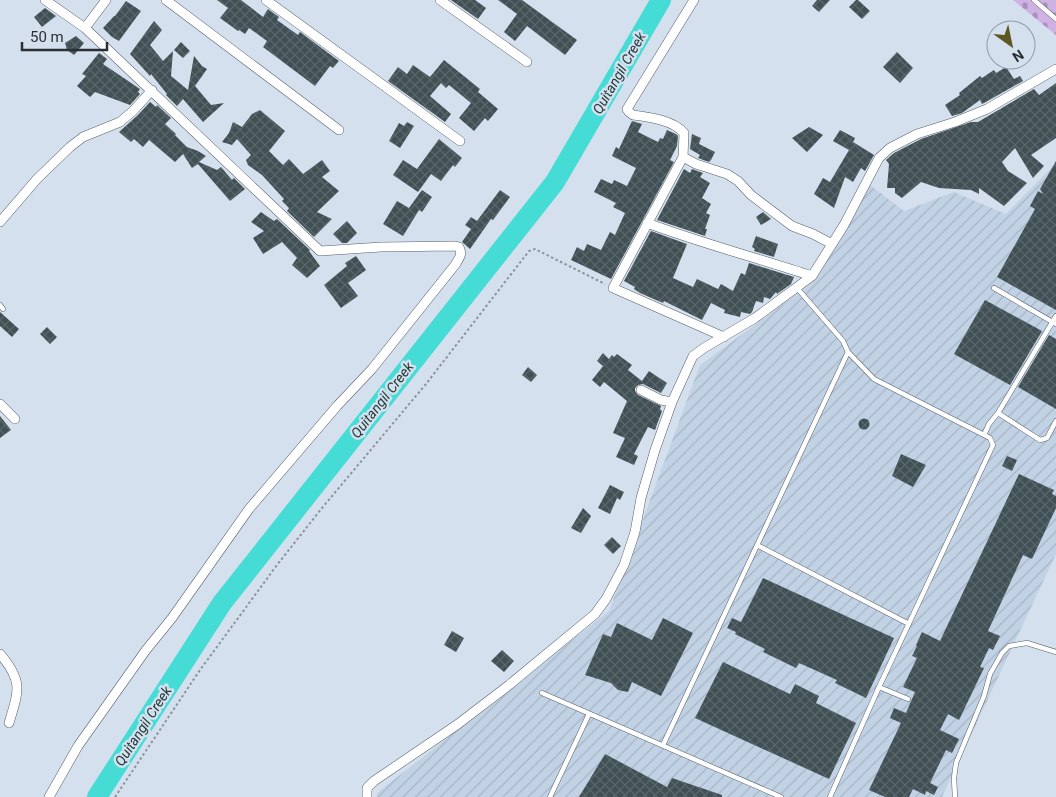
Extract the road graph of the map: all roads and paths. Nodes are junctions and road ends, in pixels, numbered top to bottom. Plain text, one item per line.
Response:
1 (45, 0) edge
2 (106, 0) edge
3 (166, 0) edge
4 (266, 0) edge
5 (440, 0) edge
6 (694, 0) edge
7 (1034, 0) edge
8 (1056, 19) edge
9 (85, 28) junction
10 (527, 62) dead end
11 (1056, 69) edge
12 (152, 90) junction
13 (339, 130) dead end
14 (460, 141) dead end
15 (682, 156) junction
16 (0, 222) edge
17 (647, 222) junction
18 (832, 244) junction
19 (812, 276) junction
20 (613, 288) junction
21 (797, 288) junction
22 (994, 288) dead end
23 (1056, 316) edge
24 (1054, 323) edge
25 (724, 337) junction
26 (848, 352) junction
27 (641, 390) dead end
28 (672, 402) junction
29 (0, 404) edge
30 (998, 414) junction
31 (15, 419) dead end
32 (1056, 420) edge
33 (984, 435) junction
34 (757, 545) junction
35 (909, 624) junction
36 (1056, 652) edge
37 (0, 654) edge
38 (879, 687) junction
39 (542, 693) dead end
40 (908, 699) dead end
41 (590, 714) junction
42 (9, 723) dead end
43 (663, 745) junction
44 (49, 797) edge
45 (115, 797) edge
46 (368, 797) edge
47 (550, 797) edge
48 (781, 797) edge
49 (830, 797) edge
50 (955, 797) edge

1 - 9 street
2 - 9 street
3 - 13 street
4 - 14 street
5 - 10 street
6 - 15 street
7 - 8 lane
9 - 12 street
11 - 18 street
12 - 16 street
12 - 44 street
15 - 17 street
15 - 18 street
17 - 19 street
17 - 20 street
18 - 19 street
19 - 21 street
20 - 25 street
20 - 45 path
21 - 25 street
21 - 26 lane
22 - 24 lane
23 - 24 lane
24 - 30 lane
25 - 28 street
26 - 33 lane
26 - 34 lane
27 - 28 street
28 - 46 street
29 - 31 street
30 - 32 lane
30 - 33 lane
33 - 35 lane
34 - 35 lane
34 - 43 lane
35 - 38 lane
36 - 50 lane
37 - 42 street
38 - 40 lane
38 - 49 lane
39 - 41 lane
41 - 43 lane
41 - 47 lane
43 - 48 lane

